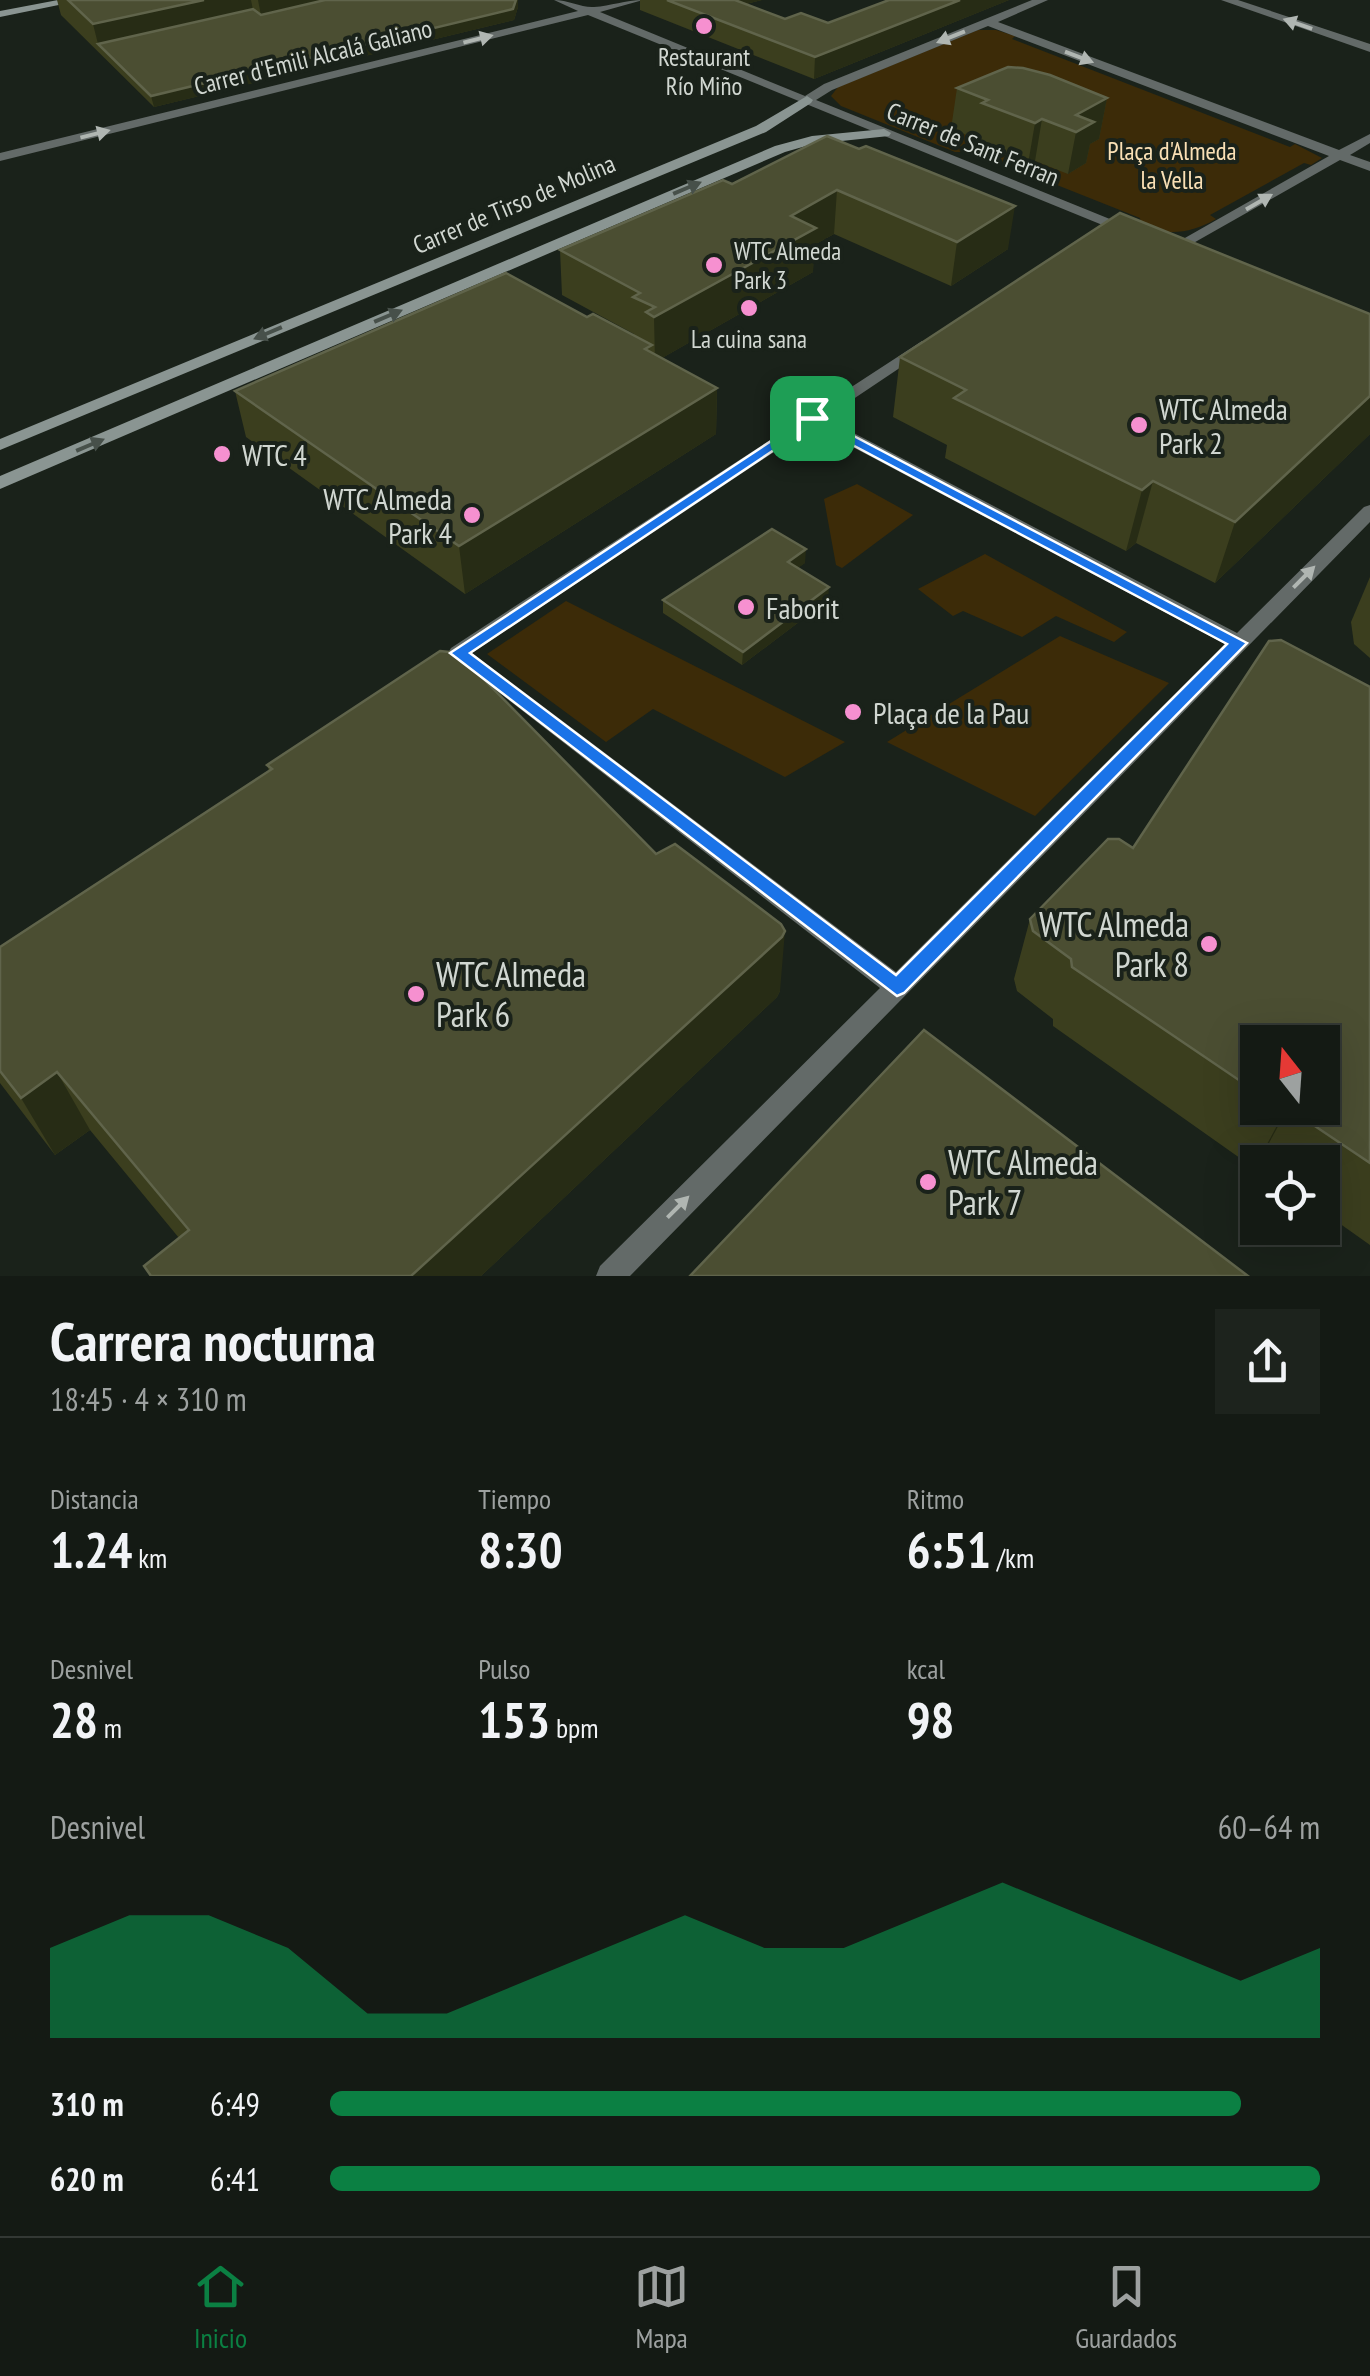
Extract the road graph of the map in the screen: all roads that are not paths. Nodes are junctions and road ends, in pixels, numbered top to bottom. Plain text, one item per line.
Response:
1 (77, 0) edge
2 (560, 0) edge
3 (637, 0) edge
4 (1042, 0) edge
5 (1227, 0) edge
6 (589, 12) junction
7 (0, 14) edge
8 (988, 22) junction
9 (1370, 48) edge
10 (807, 100) junction
11 (884, 133) junction
12 (1370, 138) edge
13 (1338, 156) junction
14 (0, 157) edge
15 (1370, 167) edge
16 (1108, 223) junction
17 (1140, 236) edge
18 (1084, 239) edge
19 (1157, 243) edge
20 (1174, 250) junction
21 (1192, 257) edge
22 (935, 337) edge
23 (812, 418) junction
24 (0, 445) edge
25 (0, 483) edge
26 (1370, 511) edge
27 (1238, 643) junction
28 (897, 987) junction
29 (610, 1276) edge

1 - 7 street
2 - 6 street, Carrer de Sant Ferran
3 - 6 street, Carrer d'Emili Alcalá Galiano
4 - 8 street, Carrer de Tirso de Molina
9 -> 5 street
6 - 10 street, Carrer de Sant Ferran
14 -> 6 street, Carrer d'Emili Alcalá Galiano
8 -> 10 street, Carrer de Tirso de Molina
8 -> 13 street
10 - 11 street, Carrer de Sant Ferran
10 -> 24 street, Carrer de Tirso de Molina
11 - 16 street, Carrer de Sant Ferran
25 -> 11 street, Carrer de Tirso de Molina
12 - 13 street
13 - 15 street
20 -> 13 street
16 - 17 street, Carrer de Sant Ferran
16 - 18 street
19 - 20 street
20 - 21 street
22 - 23 street
23 - 27 street
23 - 28 street
27 -> 26 street
27 - 28 street
29 -> 28 street

